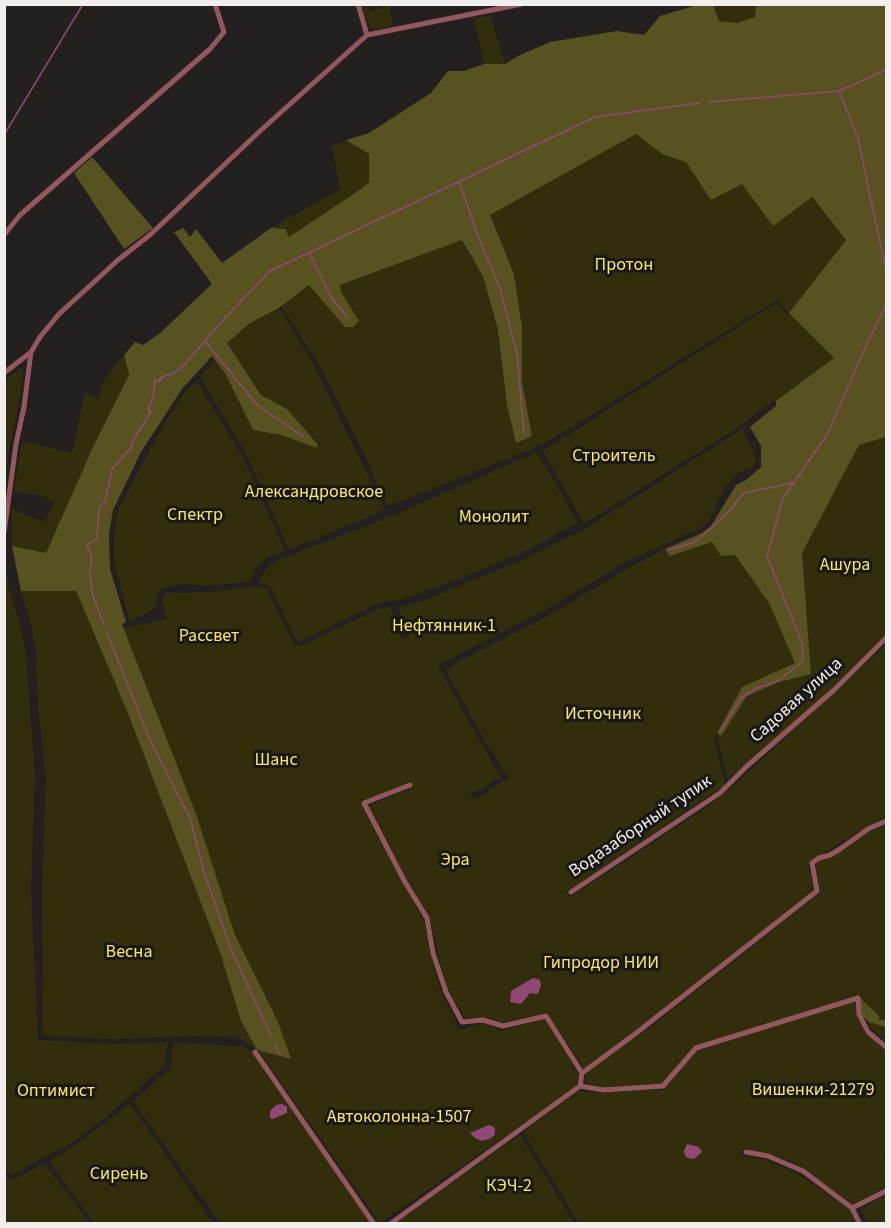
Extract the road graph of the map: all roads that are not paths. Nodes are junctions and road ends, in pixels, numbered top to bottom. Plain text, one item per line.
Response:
1 (358, 4) edge
2 (522, 4) edge
3 (216, 5) edge
4 (367, 35) junction
5 (4, 235) edge
6 (31, 351) junction
7 (4, 373) edge
8 (4, 533) edge
9 (886, 638) edge
10 (410, 785) dead end
11 (728, 786) joint
12 (886, 821) edge
13 (571, 892) dead end
14 (886, 1047) edge
15 (255, 1052) dead end
16 (582, 1073) junction
17 (580, 1086) junction
18 (746, 1152) dead end
19 (886, 1191) edge
20 (852, 1208) junction
21 (374, 1224) edge
22 (390, 1224) edge
23 (860, 1224) edge

1 - 4 street
2 - 4 street
3 - 5 street
4 - 6 street
6 - 7 street
6 - 8 street
9 - 11 street, Садовая улица
10 - 16 street
11 - 13 street, Водазаборный тупик
12 - 16 street
14 - 17 street
15 - 21 street
16 - 17 street
17 - 22 street
18 - 20 street
19 - 20 street
20 - 23 street

